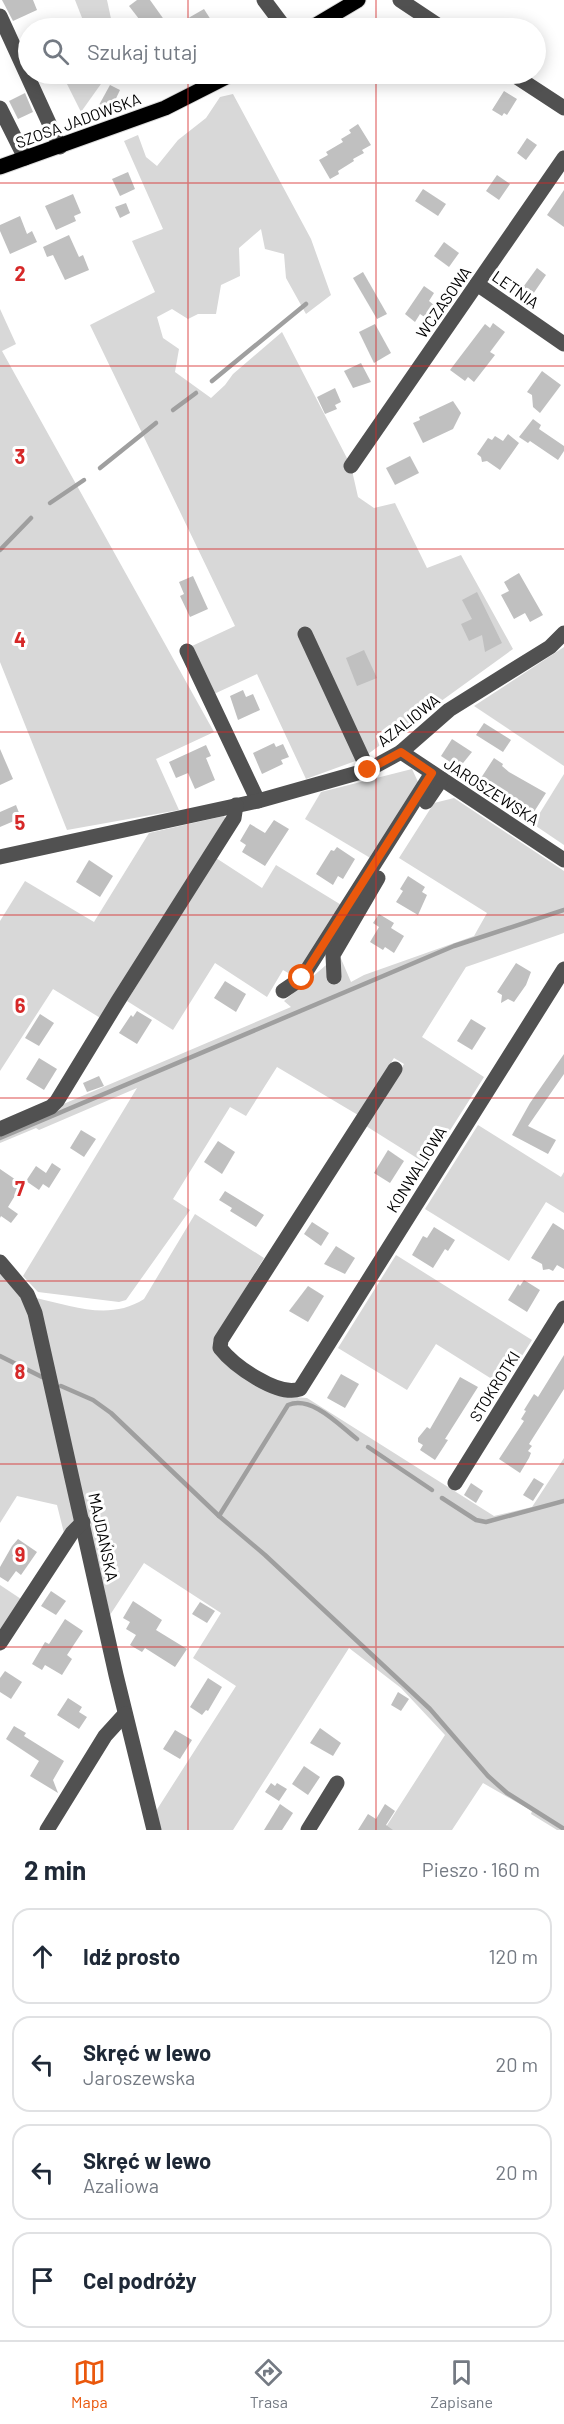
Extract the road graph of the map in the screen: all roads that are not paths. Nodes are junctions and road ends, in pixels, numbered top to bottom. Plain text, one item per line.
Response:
1 (264, 0) edge
2 (358, 0) edge
3 (400, 0) edge
4 (0, 16) edge
5 (278, 18) edge
6 (328, 18) edge
7 (427, 18) edge
8 (18, 55) edge
9 (31, 84) edge
10 (212, 84) edge
11 (527, 84) edge
12 (0, 108) edge
13 (564, 108) edge
14 (60, 147) junction
15 (25, 158) junction
16 (564, 159) edge
17 (0, 167) edge
18 (477, 284) junction
19 (564, 344) edge
20 (351, 466) dead end
21 (564, 633) edge
22 (305, 634) dead end
23 (187, 651) dead end
24 (401, 752) junction
25 (368, 770) junction
26 (437, 776) junction
27 (258, 801) junction
28 (236, 806) junction
29 (0, 857) edge
30 (564, 860) edge
31 (564, 969) edge
32 (334, 977) dead end
33 (283, 992) dead end
34 (395, 1070) dead end
35 (0, 1129) edge
36 (0, 1262) edge
37 (564, 1308) edge
38 (455, 1483) dead end
39 (82, 1522) junction
40 (0, 1643) edge
41 (125, 1714) junction
42 (337, 1784) dead end
43 (46, 1830) edge
44 (154, 1830) edge
45 (308, 1830) edge

1 - 5 street
2 - 6 main road
3 - 7 street
4 - 8 street
9 - 14 street
10 - 14 main road, SZOSA JADOWSKA
11 - 13 street
12 - 15 street
14 - 15 main road, SZOSA JADOWSKA
15 - 17 main road, SZOSA JADOWSKA
16 - 18 street, WCZASOWA
18 - 19 street, LETNIA
18 - 20 street, WCZASOWA
21 - 24 street, AZALIOWA
22 - 25 street
23 - 27 street
24 - 25 street, AZALIOWA
24 - 26 street, JAROSZEWSKA
25 - 27 street, AZALIOWA
26 - 30 street, JAROSZEWSKA
26 - 32 street
26 - 33 street
27 - 28 street, AZALIOWA
28 - 29 street, AZALIOWA
28 - 35 street
31 - 34 street, KONWALIOWA
36 - 39 street, MAJDAŃSKA
37 - 38 street, STOKROTKI
39 - 40 street
39 - 41 street, MAJDAŃSKA
41 - 43 street
41 - 44 street, MAJDAŃSKA
42 - 45 street

